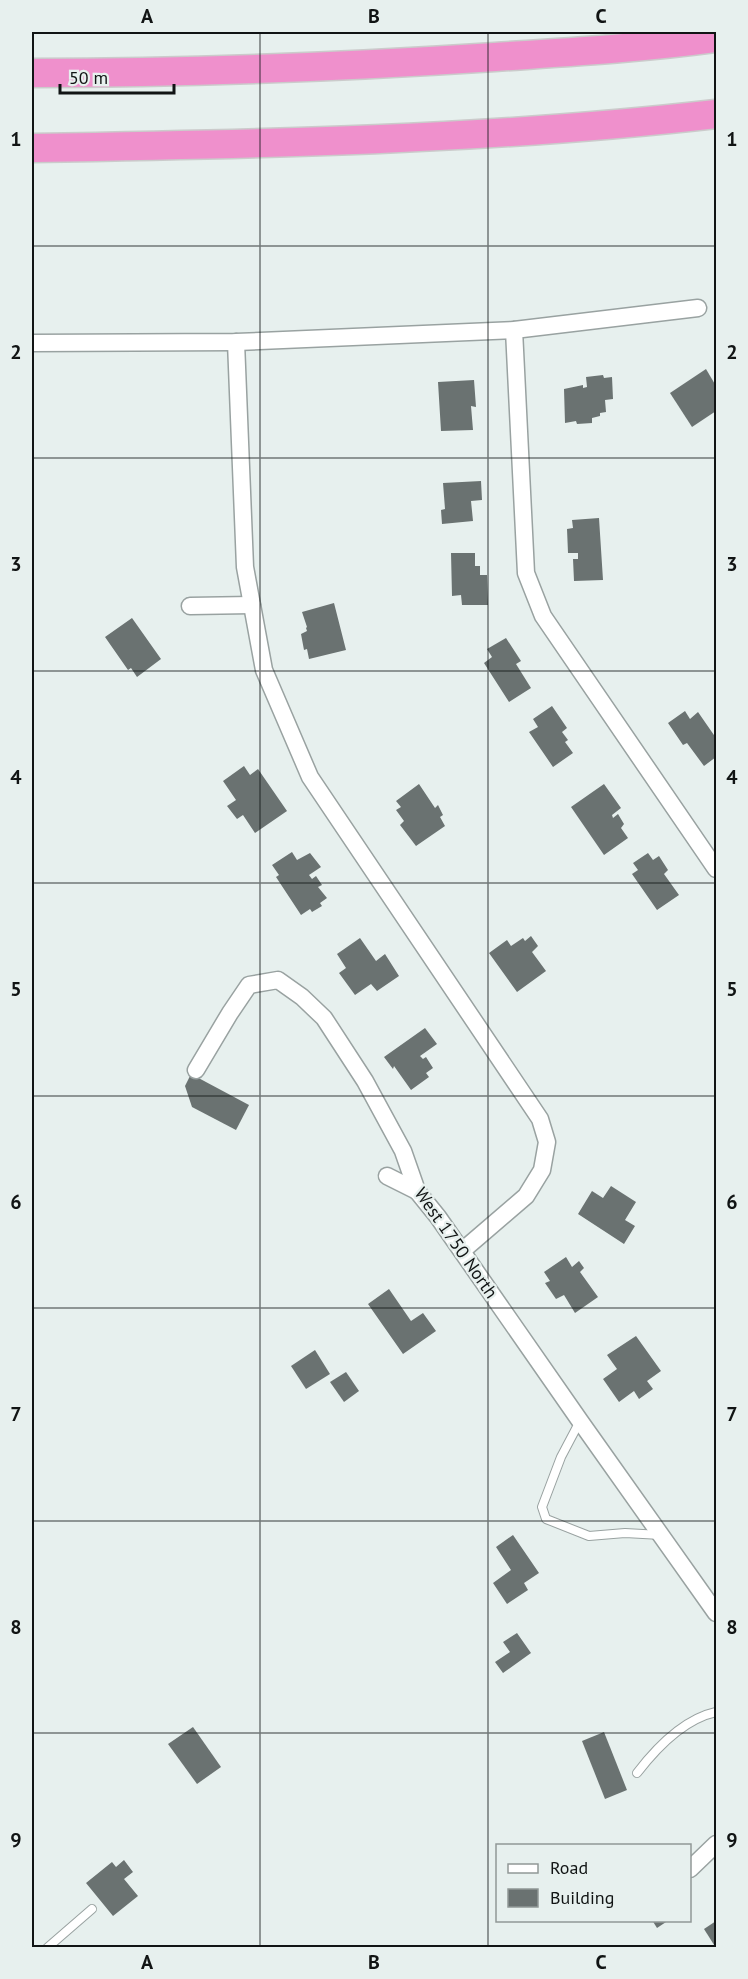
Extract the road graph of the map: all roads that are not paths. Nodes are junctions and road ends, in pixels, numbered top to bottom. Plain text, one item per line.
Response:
1 (717, 38) edge
2 (32, 73) edge
3 (717, 114) edge
4 (32, 147) edge
5 (698, 308) dead end
6 (514, 330) junction
7 (32, 342) edge
8 (236, 342) junction
9 (252, 605) junction
10 (190, 606) dead end
11 (717, 869) edge
12 (196, 1070) dead end
13 (387, 1176) dead end
14 (417, 1191) junction
15 (462, 1251) junction
16 (580, 1422) junction
17 (661, 1535) junction
18 (717, 1612) edge
19 (717, 1712) edge
20 (637, 1773) dead end
21 (717, 1844) edge
22 (691, 1868) edge
23 (92, 1909) dead end
24 (47, 1947) edge

1 - 2 highway
3 - 4 highway
5 - 6 street
6 - 8 street
6 - 11 street
7 - 8 street
8 - 9 street
9 - 10 street
9 - 15 street
12 - 14 street, West 1750 North
13 - 14 street
14 - 15 street, West 1750 North
15 - 16 street, West 1750 North
16 - 17 street, West 1750 North
16 - 17 lane
17 - 18 street, West 1750 North
19 - 20 lane
21 - 22 street
23 - 24 lane

